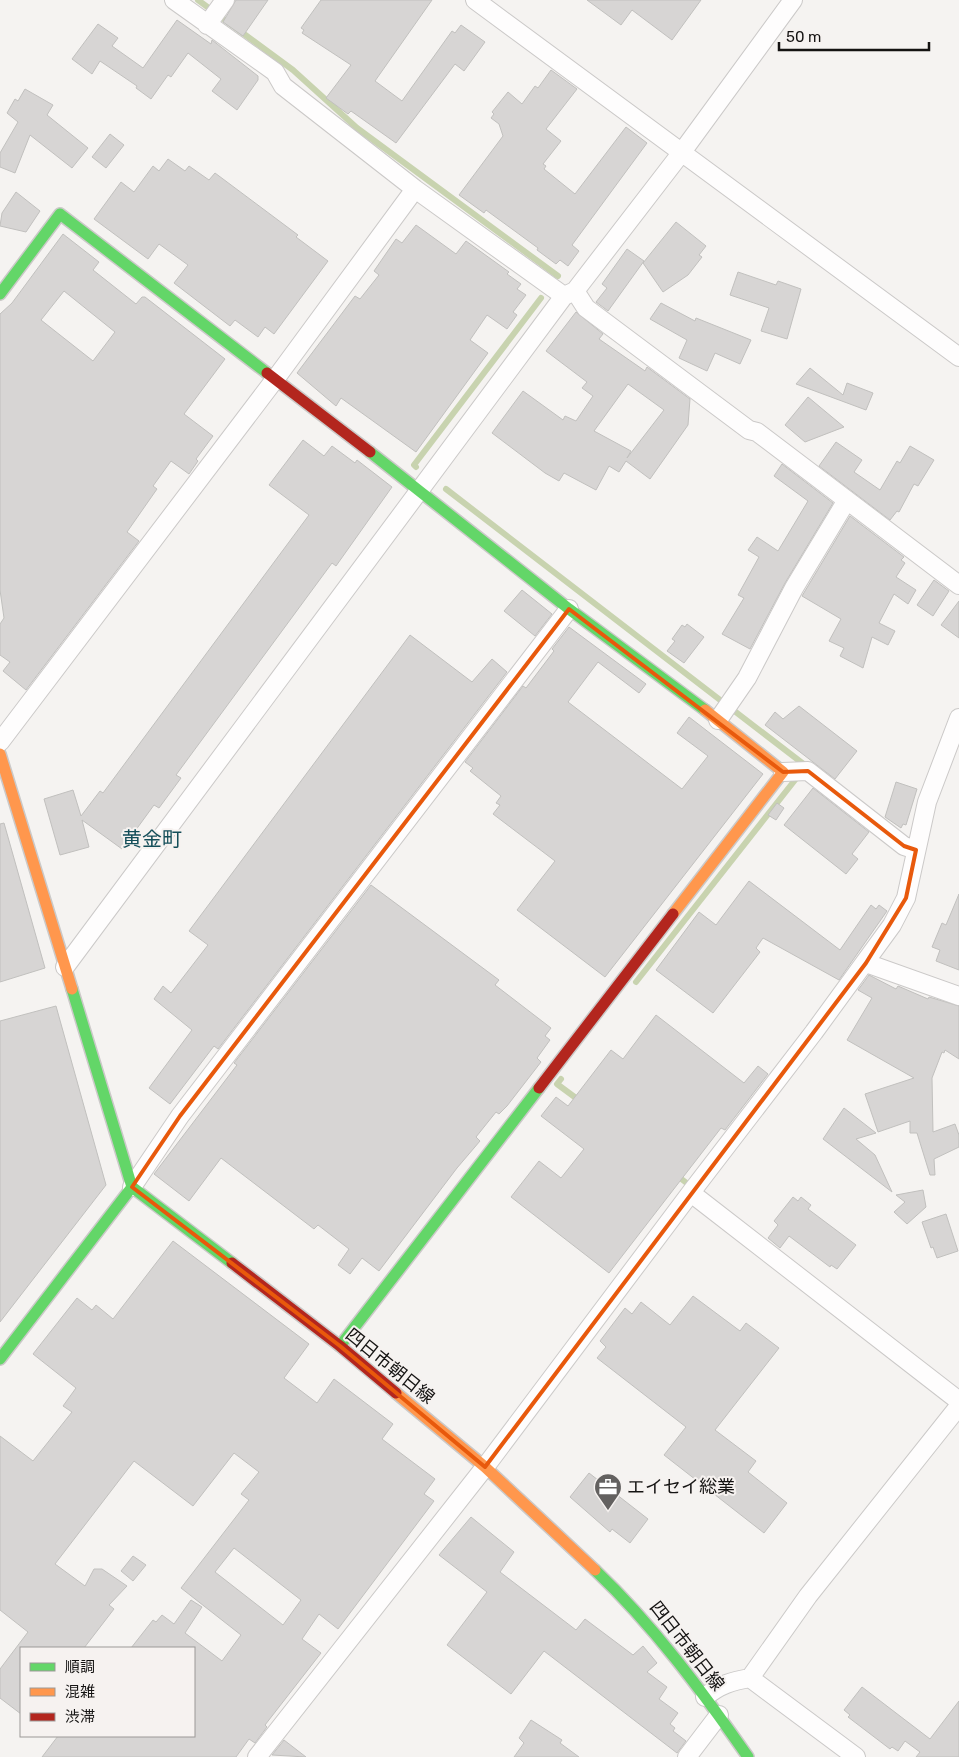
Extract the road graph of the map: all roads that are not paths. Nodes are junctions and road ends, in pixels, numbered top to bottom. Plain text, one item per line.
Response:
1 (174, 0) edge
2 (475, 0) edge
3 (793, 0) edge
4 (216, 13) edge
5 (682, 152) junction
6 (415, 189) junction
7 (0, 294) edge
8 (570, 294) junction
9 (959, 357) edge
10 (276, 378) junction
11 (421, 491) junction
12 (847, 500) junction
13 (959, 585) edge
14 (568, 609) junction
15 (724, 711) junction
16 (959, 718) edge
17 (0, 742) edge
18 (0, 754) edge
19 (794, 771) junction
20 (2, 772) edge
21 (916, 850) junction
22 (866, 963) junction
23 (65, 967) junction
24 (959, 996) edge
25 (132, 1187) junction
26 (694, 1189) junction
27 (340, 1346) junction
28 (0, 1359) edge
29 (959, 1401) edge
30 (959, 1406) edge
31 (486, 1467) junction
32 (750, 1678) junction
33 (705, 1697) junction
34 (719, 1715) junction
35 (257, 1757) edge
36 (687, 1757) edge
37 (748, 1757) edge
38 (856, 1757) edge

1 - 4 street
2 - 5 street
3 - 5 street
4 - 6 street
5 - 8 street
5 - 9 street
6 - 8 street
6 - 10 street
7 - 10 street
8 - 11 street
8 - 12 street
10 - 11 street
10 - 17 street
11 - 14 street
11 - 23 street
12 - 13 street
12 - 15 street
14 - 15 street
14 - 25 street
15 - 19 street
16 - 21 street
18 - 20 street
19 - 21 street
19 - 27 street
20 - 23 street
21 - 22 street
22 - 24 street
22 - 26 street
23 - 25 street
25 - 27 street, 四日市朝日線
25 - 28 street
26 - 29 street
26 - 31 street
27 - 31 street, 四日市朝日線
30 - 32 street
31 - 33 street, 四日市朝日線
31 - 35 street
32 - 33 street
32 - 38 street
33 - 34 street, 四日市朝日線
34 - 36 street
34 - 37 street, 四日市朝日線

